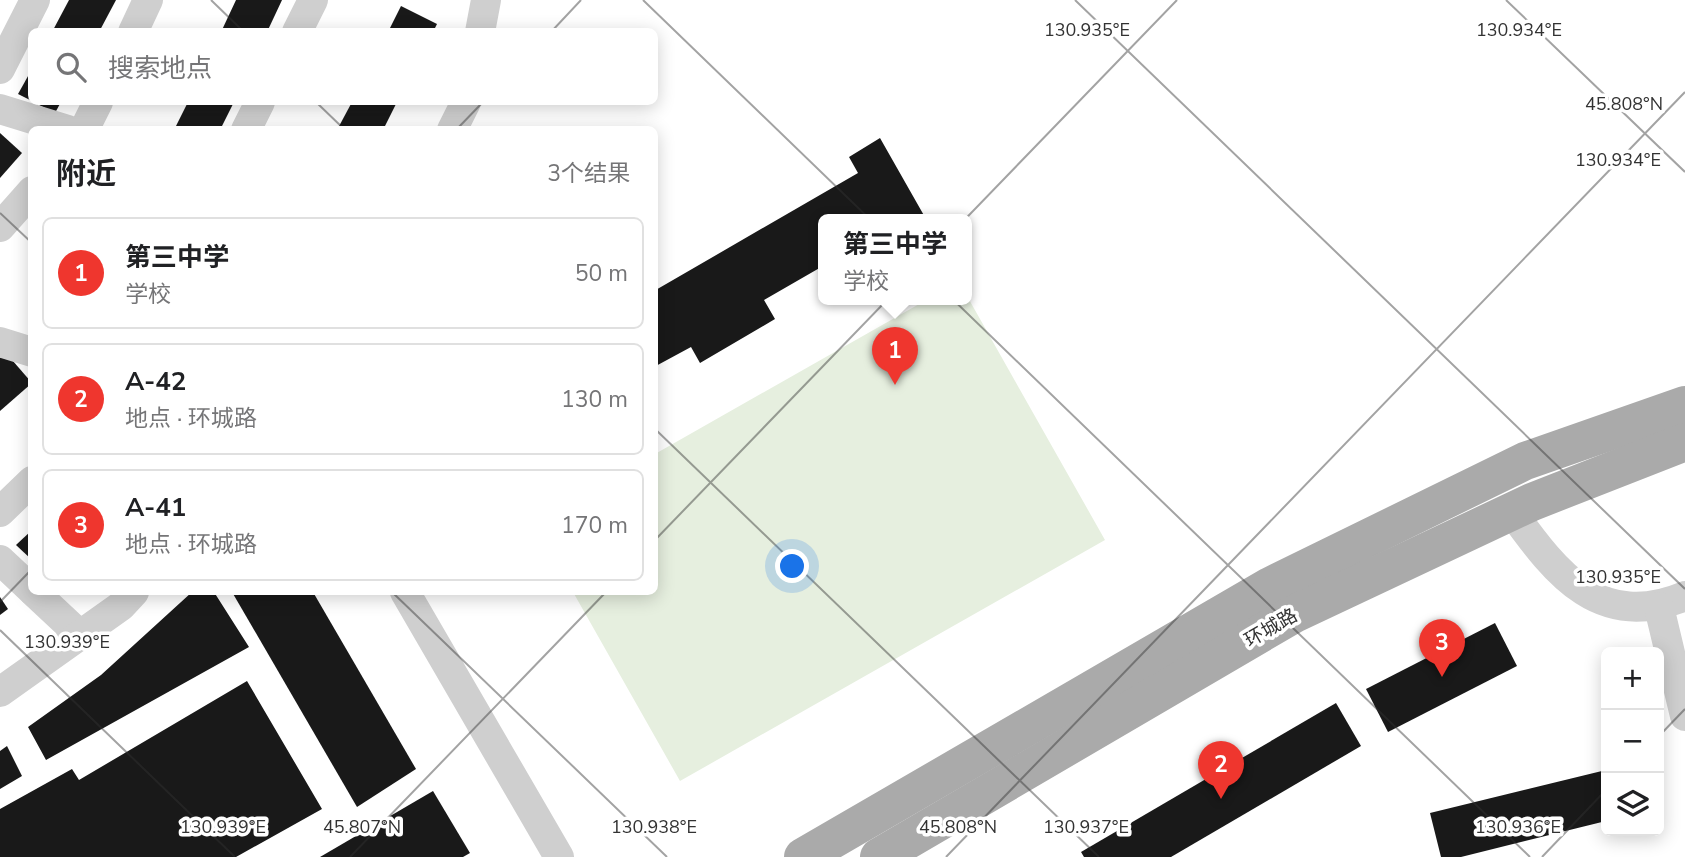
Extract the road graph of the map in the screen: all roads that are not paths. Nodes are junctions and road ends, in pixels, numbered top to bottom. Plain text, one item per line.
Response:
1 (35, 0) edge
2 (148, 0) edge
3 (313, 0) edge
4 (485, 0) edge
5 (135, 28) edge
6 (299, 28) edge
7 (481, 28) edge
8 (0, 69) edge
9 (96, 105) edge
10 (259, 105) edge
11 (464, 105) edge
12 (0, 109) edge
13 (55, 126) edge
14 (86, 126) edge
15 (248, 126) edge
16 (454, 126) edge
17 (28, 195) edge
18 (0, 226) edge
19 (0, 342) edge
20 (28, 351) edge
21 (1685, 405) edge
22 (1685, 442) edge
23 (28, 485) edge
24 (0, 512) edge
25 (1511, 512) junction
26 (0, 560) edge
27 (28, 586) edge
28 (37, 595) edge
29 (131, 595) edge
30 (407, 595) edge
31 (1672, 602) edge
32 (80, 635) junction
33 (0, 692) edge
34 (1685, 716) edge
35 (559, 857) edge
36 (803, 857) edge
37 (879, 857) edge

1 - 8 street
2 - 5 street
3 - 6 street
4 - 7 street
9 - 14 street
10 - 15 street
11 - 16 street
12 - 13 street
17 - 18 street
19 - 20 street
21 - 36 main road
22 - 25 main road, 环城路
23 - 24 street
25 - 31 street
25 - 37 main road, 环城路
26 - 27 street
28 - 32 street
29 - 32 street
30 - 35 street
31 - 34 street
32 - 33 street

